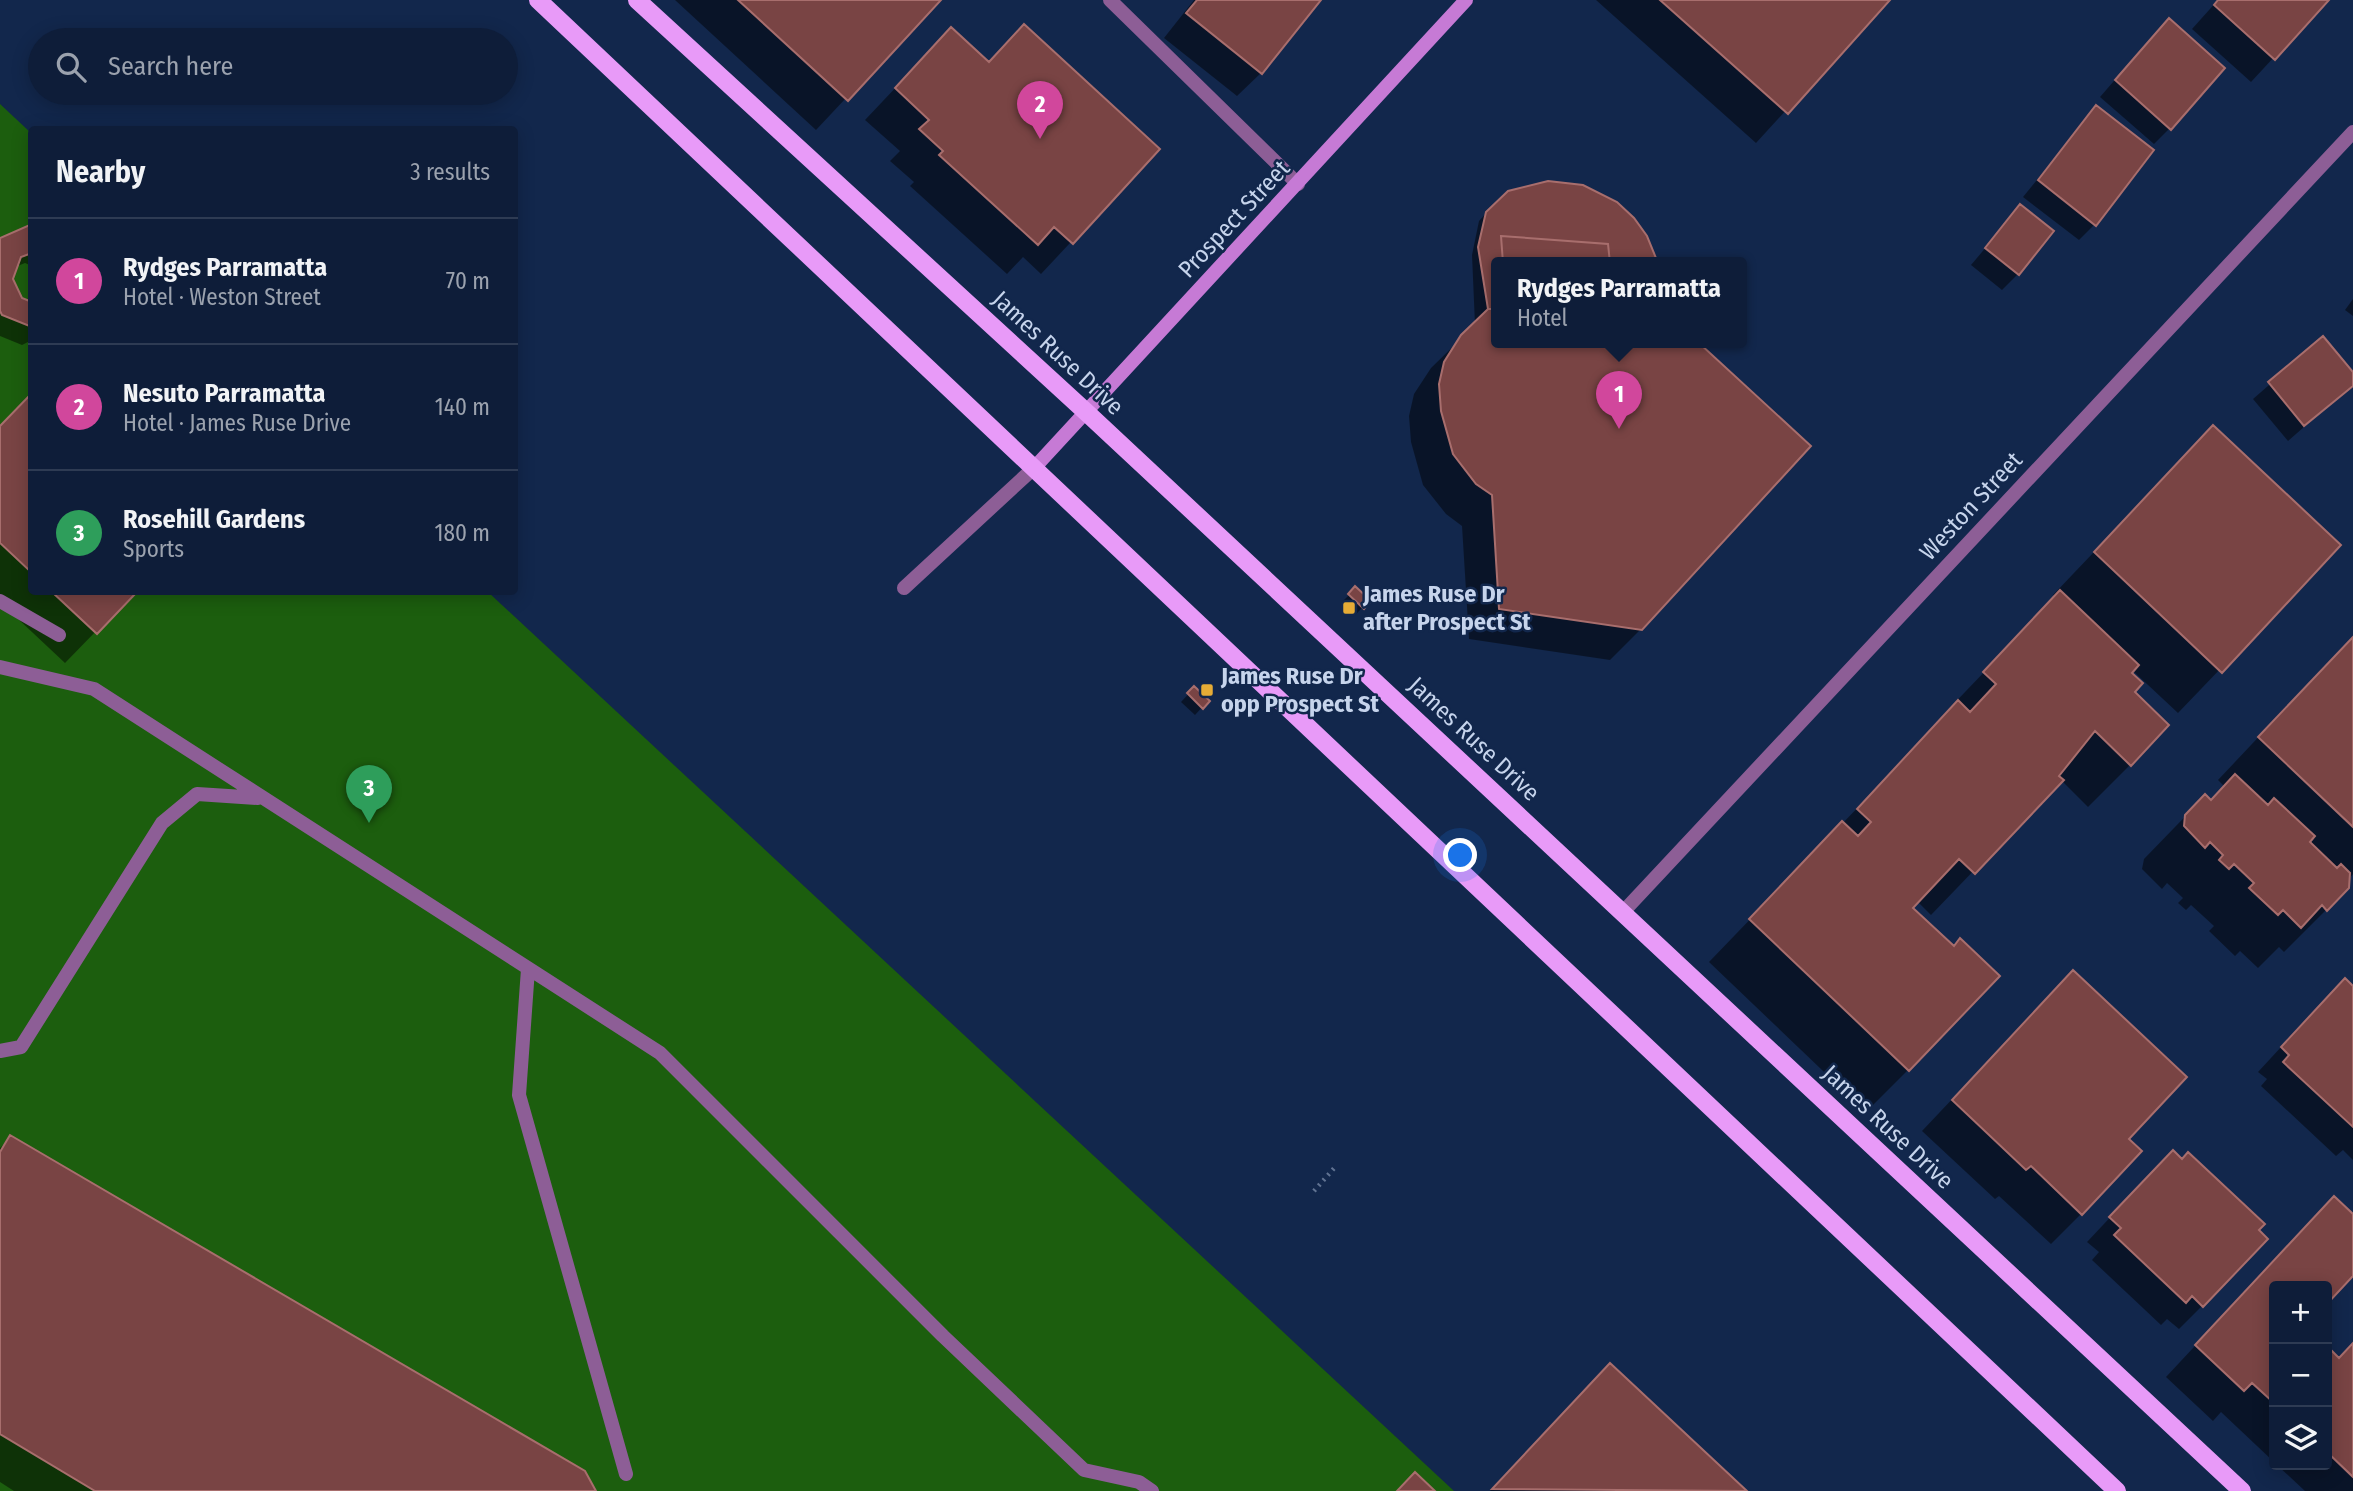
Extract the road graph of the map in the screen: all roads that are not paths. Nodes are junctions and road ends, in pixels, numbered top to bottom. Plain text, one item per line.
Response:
1 (538, 0) edge
2 (637, 0) edge
3 (1110, 0) edge
4 (1466, 0) edge
5 (2353, 132) edge
6 (1298, 184) junction
7 (1085, 411) junction
8 (1035, 467) junction
9 (904, 588) dead end
10 (0, 601) edge
11 (59, 635) dead end
12 (0, 667) edge
13 (260, 798) junction
14 (1623, 912) junction
15 (528, 969) junction
16 (0, 1051) edge
17 (626, 1474) dead end
18 (1152, 1491) edge
19 (2117, 1491) edge
20 (2242, 1491) edge

1 - 8 main road
2 - 7 main road, James Ruse Drive
3 - 6 street
4 - 6 street, Prospect Street
5 - 14 street, Weston Street
6 - 7 street, Prospect Street
7 - 8 street, Prospect Street
7 - 14 main road, James Ruse Drive
8 - 9 street
8 - 19 main road
10 - 11 street
12 - 13 street
13 - 15 street
13 - 16 street
14 - 20 main road, James Ruse Drive
15 - 17 street
15 - 18 street

